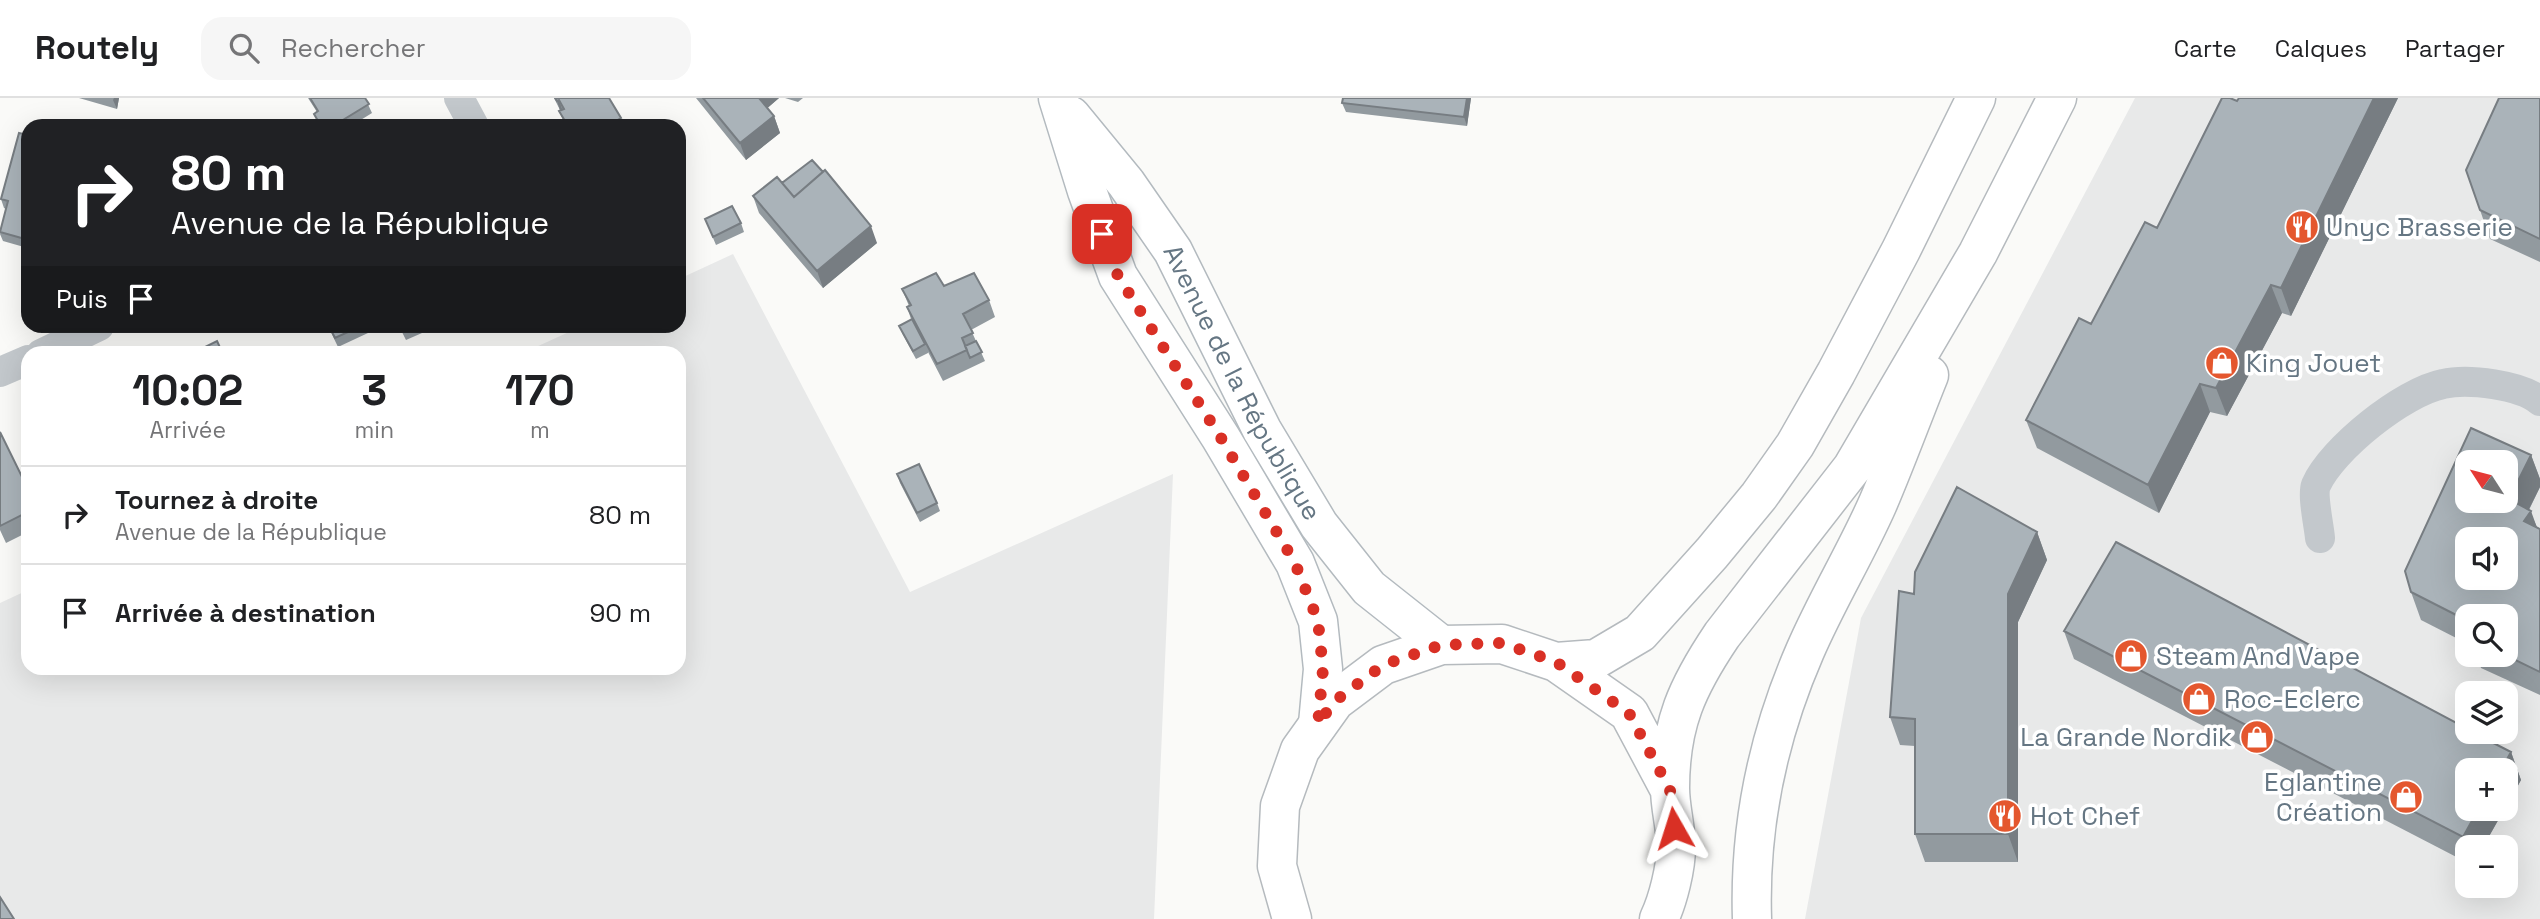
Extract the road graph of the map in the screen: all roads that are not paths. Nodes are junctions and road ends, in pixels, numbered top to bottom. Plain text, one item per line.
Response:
1 (459, 98) edge
2 (1976, 98) edge
3 (2057, 98) edge
4 (1059, 100) edge
5 (470, 119) edge
6 (1978, 253) junction
7 (84, 333) edge
8 (58, 346) edge
9 (21, 363) edge
10 (0, 373) edge
11 (2540, 401) edge
12 (2320, 538) dead end
13 (1441, 645) junction
14 (1556, 662) junction
15 (1318, 724) junction
16 (1670, 790) junction
17 (1292, 919) edge
18 (1659, 919) edge
19 (1752, 919) edge

1 - 5 street
2 - 14 main road
3 - 6 main road
4 - 13 main road, Avenue de la République
4 - 15 main road, Avenue de la République
6 - 16 main road
6 - 19 main road
7 - 8 street
9 - 10 street
11 - 12 street
13 - 14 main road
13 - 15 main road
14 - 16 main road
15 - 17 main road
16 - 18 main road

